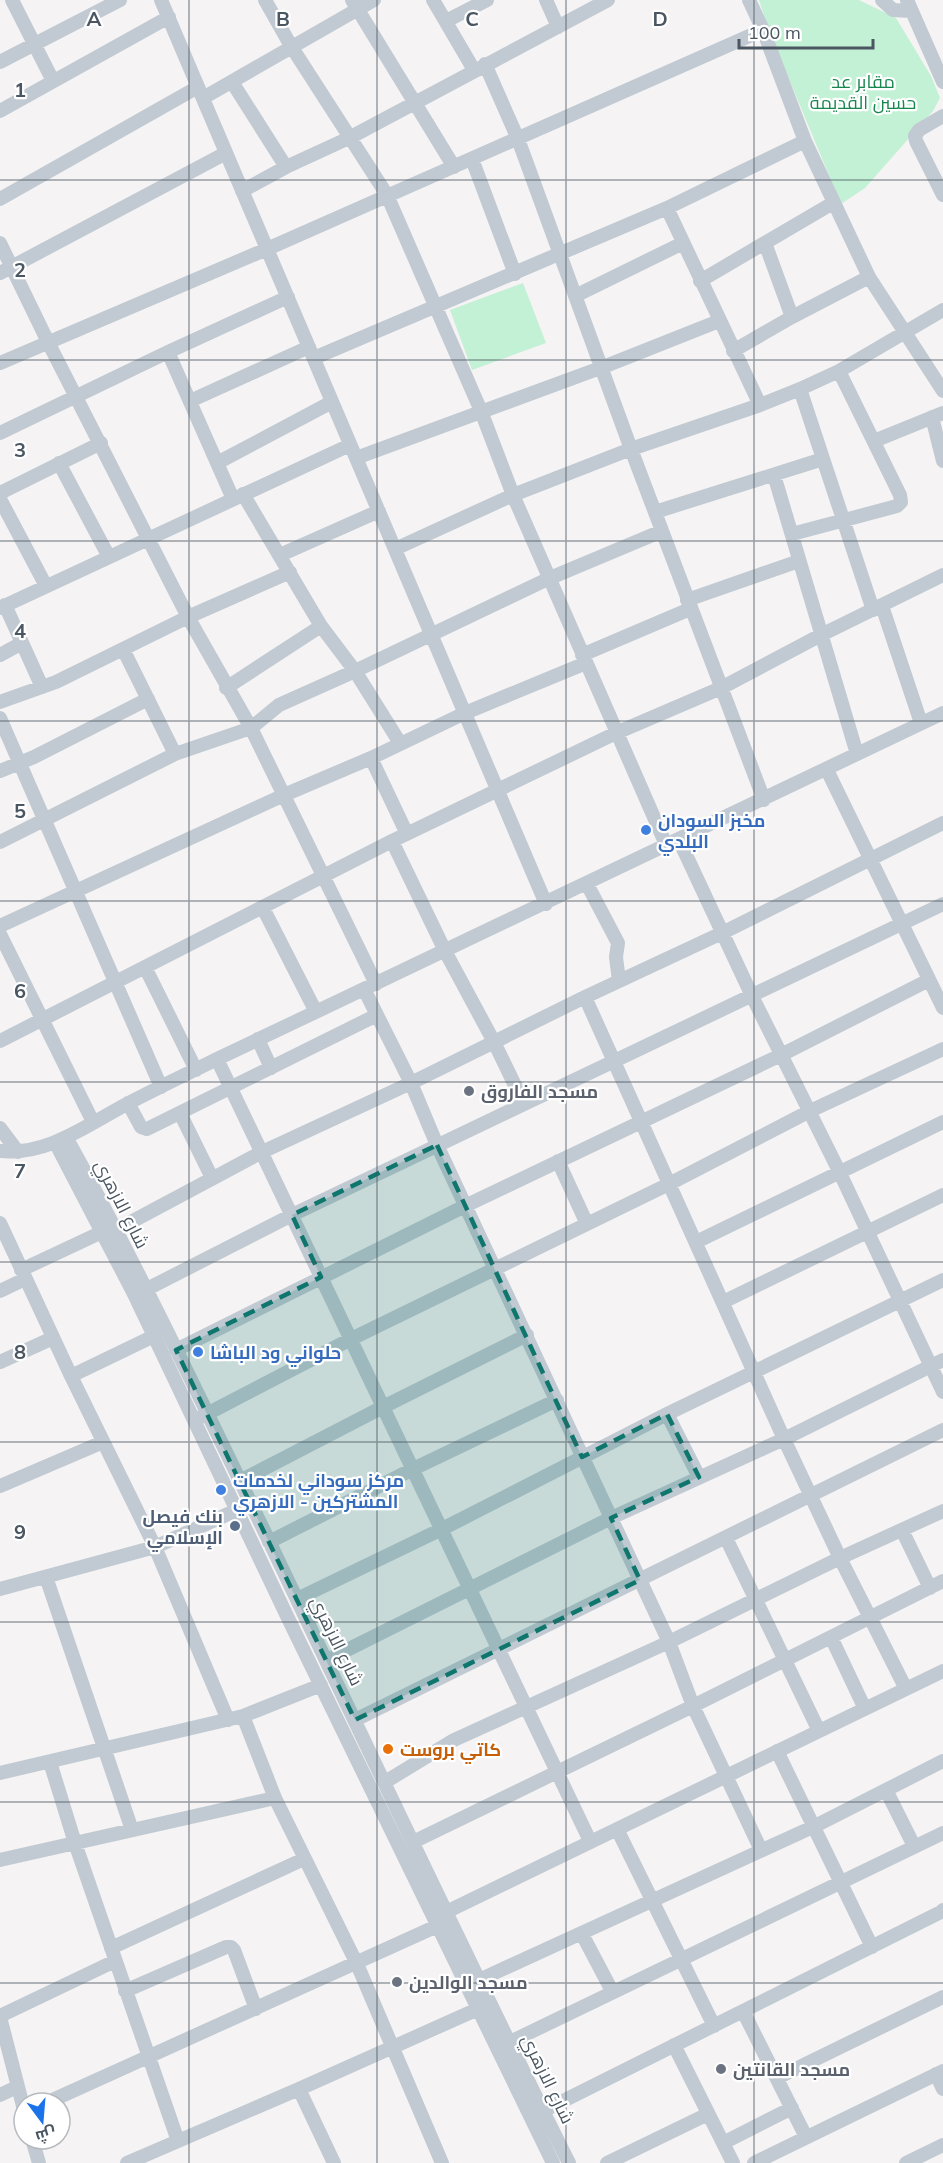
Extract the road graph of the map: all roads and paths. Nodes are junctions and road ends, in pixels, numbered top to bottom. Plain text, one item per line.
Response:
1 (12, 0) edge
2 (120, 0) edge
3 (161, 0) edge
4 (265, 0) edge
5 (374, 0) edge
6 (434, 0) edge
7 (487, 0) edge
8 (546, 0) edge
9 (608, 0) edge
10 (749, 0) edge
11 (882, 0) edge
12 (355, 5) edge
13 (909, 5) edge
14 (168, 17) junction
15 (446, 21) junction
16 (558, 27) junction
17 (763, 30) junction
18 (34, 44) junction
19 (291, 46) junction
20 (0, 62) edge
21 (480, 67) junction
22 (53, 81) junction
23 (232, 82) junction
24 (943, 82) edge
25 (201, 93) junction
26 (416, 103) junction
27 (0, 111) edge
28 (943, 116) edge
29 (349, 138) junction
30 (518, 139) junction
31 (805, 141) junction
32 (226, 153) junction
33 (472, 159) junction
34 (454, 167) junction
35 (286, 168) junction
36 (243, 191) junction
37 (387, 195) junction
38 (943, 195) edge
39 (0, 199) edge
40 (833, 203) junction
41 (668, 208) junction
42 (0, 243) edge
43 (683, 243) junction
44 (765, 243) junction
45 (267, 249) junction
46 (561, 255) junction
47 (6, 270) edge
48 (515, 274) junction
49 (868, 277) junction
50 (700, 281) junction
51 (575, 296) junction
52 (288, 297) junction
53 (436, 307) junction
54 (942, 314) edge
55 (792, 316) junction
56 (719, 321) junction
57 (905, 334) junction
58 (48, 342) junction
59 (733, 351) junction
60 (168, 352) junction
61 (311, 353) junction
62 (0, 363) edge
63 (603, 368) junction
64 (839, 371) junction
65 (800, 389) junction
66 (943, 391) edge
67 (76, 396) junction
68 (190, 401) junction
69 (332, 402) junction
70 (760, 405) junction
71 (481, 411) junction
72 (937, 415) edge
73 (0, 433) edge
74 (874, 441) junction
75 (101, 443) junction
76 (350, 445) junction
77 (631, 449) junction
78 (356, 458) junction
79 (823, 459) junction
80 (943, 461) edge
81 (217, 462) junction
82 (59, 463) junction
83 (774, 475) junction
84 (0, 494) edge
85 (513, 495) junction
86 (238, 496) junction
87 (0, 499) edge
88 (379, 511) junction
89 (655, 512) junction
90 (842, 519) junction
91 (662, 531) junction
92 (792, 534) junction
93 (149, 539) junction
94 (395, 549) junction
95 (280, 555) junction
96 (109, 557) junction
97 (800, 561) junction
98 (290, 572) junction
99 (943, 575) edge
100 (550, 578) junction
101 (46, 586) junction
102 (689, 604) junction
103 (3, 606) edge
104 (877, 608) junction
105 (188, 617) junction
106 (321, 626) junction
107 (431, 634) junction
108 (821, 634) junction
109 (22, 643) junction
110 (123, 649) junction
111 (0, 655) edge
112 (584, 659) junction
113 (355, 671) junction
114 (42, 687) junction
115 (226, 688) junction
116 (721, 688) junction
117 (147, 699) junction
118 (0, 702) edge
119 (465, 713) junction
120 (943, 713) edge
121 (0, 718) edge
122 (921, 723) junction
123 (251, 728) junction
124 (616, 734) junction
125 (400, 743) junction
126 (175, 754) junction
127 (857, 754) junction
128 (371, 758) junction
129 (20, 762) junction
130 (827, 770) junction
131 (0, 771) edge
132 (498, 790) junction
133 (284, 795) junction
134 (764, 800) junction
135 (43, 821) junction
136 (943, 823) edge
137 (407, 834) junction
138 (392, 840) junction
139 (0, 842) edge
140 (673, 843) junction
141 (871, 860) junction
142 (324, 876) junction
143 (587, 884) junction
144 (74, 891) junction
145 (546, 904) junction
146 (943, 904) edge
147 (263, 908) junction
148 (902, 923) junction
149 (0, 926) edge
150 (722, 933) junction
151 (0, 934) edge
152 (445, 951) junction
153 (145, 967) junction
154 (929, 980) junction
155 (620, 981) junction
156 (114, 983) junction
157 (370, 986) junction
158 (939, 991) edge
159 (752, 996) junction
160 (585, 997) junction
161 (943, 1008) edge
162 (316, 1012) junction
163 (377, 1015) junction
164 (41, 1020) junction
165 (258, 1039) junction
166 (0, 1041) edge
167 (494, 1042) junction
168 (943, 1049) edge
169 (781, 1055) junction
170 (218, 1059) junction
171 (613, 1062) junction
172 (271, 1068) junction
173 (196, 1070) junction
174 (411, 1083) junction
175 (161, 1087) junction
176 (231, 1088) junction
177 (128, 1103) junction
178 (524, 1104) junction
179 (810, 1111) junction
180 (180, 1113) junction
181 (641, 1121) junction
182 (93, 1122) junction
183 (943, 1122) edge
184 (0, 1128) edge
185 (61, 1140) junction
186 (437, 1145) junction
187 (0, 1151) edge
188 (18, 1152) junction
189 (262, 1152) junction
190 (558, 1161) junction
191 (840, 1171) junction
192 (212, 1178) junction
193 (669, 1184) junction
194 (943, 1196) edge
195 (467, 1205) junction
196 (292, 1215) junction
197 (0, 1224) edge
198 (587, 1224) junction
199 (109, 1231) junction
200 (869, 1233) junction
201 (696, 1242) junction
202 (495, 1269) junction
203 (23, 1274) junction
204 (321, 1277) junction
205 (943, 1280) edge
206 (145, 1290) junction
207 (0, 1291) edge
208 (723, 1302) junction
209 (900, 1302) junction
210 (527, 1335) junction
211 (154, 1336) junction
212 (53, 1338) junction
213 (351, 1339) junction
214 (176, 1350) junction
215 (0, 1362) edge
216 (937, 1363) edge
217 (755, 1371) junction
218 (71, 1376) junction
219 (943, 1392) edge
220 (557, 1400) junction
221 (383, 1407) junction
222 (207, 1414) junction
223 (667, 1414) junction
224 (194, 1420) junction
225 (943, 1430) edge
226 (784, 1439) junction
227 (103, 1442) junction
228 (582, 1458) junction
229 (413, 1469) junction
230 (699, 1477) junction
231 (240, 1481) junction
232 (0, 1485) edge
233 (812, 1497) junction
234 (237, 1510) junction
235 (943, 1511) edge
236 (611, 1518) junction
237 (442, 1529) junction
238 (902, 1530) junction
239 (726, 1538) junction
240 (269, 1542) junction
241 (155, 1547) junction
242 (840, 1558) junction
243 (46, 1577) junction
244 (640, 1580) junction
245 (943, 1581) edge
246 (469, 1587) junction
247 (930, 1588) junction
248 (0, 1589) edge
249 (297, 1599) junction
250 (755, 1600) junction
251 (871, 1618) junction
252 (831, 1637) junction
253 (669, 1642) junction
254 (499, 1650) junction
255 (327, 1660) junction
256 (785, 1660) junction
257 (942, 1675) edge
258 (321, 1685) junction
259 (906, 1689) junction
260 (693, 1706) junction
261 (527, 1708) junction
262 (864, 1709) junction
263 (243, 1716) junction
264 (228, 1720) junction
265 (355, 1720) junction
266 (819, 1731) junction
267 (104, 1749) junction
268 (777, 1751) junction
269 (50, 1762) junction
270 (942, 1763) edge
271 (557, 1771) junction
272 (0, 1773) edge
273 (726, 1776) junction
274 (385, 1782) junction
275 (886, 1790) junction
276 (275, 1798) junction
277 (814, 1826) junction
278 (617, 1829) junction
279 (132, 1830) junction
280 (943, 1833) edge
281 (590, 1841) junction
282 (413, 1842) junction
283 (75, 1843) junction
284 (914, 1846) junction
285 (761, 1850) junction
286 (304, 1859) junction
287 (0, 1860) edge
288 (841, 1881) junction
289 (653, 1900) junction
290 (942, 1912) edge
291 (442, 1919) junction
292 (582, 1934) junction
293 (872, 1947) junction
294 (113, 1955) junction
295 (682, 1959) junction
296 (357, 1964) junction
297 (479, 1980) junction
298 (125, 1991) junction
299 (612, 1991) junction
300 (943, 1998) edge
301 (256, 2009) junction
302 (478, 2009) junction
303 (743, 2011) junction
304 (0, 2017) edge
305 (714, 2026) junction
306 (510, 2042) junction
307 (674, 2045) junction
308 (394, 2046) junction
309 (148, 2056) junction
310 (939, 2073) edge
311 (777, 2078) junction
312 (17, 2087) junction
313 (298, 2089) junction
314 (943, 2089) edge
315 (18, 2091) edge
316 (72, 2091) edge
317 (0, 2095) edge
318 (792, 2108) junction
319 (543, 2111) junction
320 (708, 2114) junction
321 (806, 2137) junction
322 (178, 2141) junction
323 (723, 2143) junction
324 (943, 2145) edge
325 (773, 2159) edge
326 (127, 2163) edge
327 (334, 2163) edge
328 (441, 2163) edge
329 (553, 2163) edge
330 (569, 2163) edge
331 (607, 2163) edge
332 (733, 2163) edge
333 (753, 2163) edge
334 (906, 2163) edge

1 - 18 street
2 - 18 street
3 - 14 street
4 - 19 street
5 - 12 street
6 - 15 street
7 - 15 street
8 - 16 street
9 - 16 street
10 - 17 street
11 - 13 street
12 - 19 street
12 - 26 street
13 - 24 street
14 - 22 street
14 - 25 street
15 - 21 street
16 - 21 street
17 - 30 street
17 - 31 street
18 - 20 street
18 - 22 street
19 - 23 street
19 - 29 street
21 - 26 street
21 - 30 street
22 - 27 street
23 - 25 street
23 - 35 street
25 - 32 street
25 - 39 street
26 - 29 street
26 - 34 street
28 - 38 street
29 - 35 street
29 - 37 street
30 - 33 street
30 - 46 street
31 - 40 street
31 - 41 street
32 - 36 street
32 - 47 street
33 - 34 street
33 - 48 street
34 - 37 street
35 - 36 street
36 - 45 street
37 - 45 street
37 - 53 street
40 - 44 street
40 - 49 street
41 - 43 street
41 - 46 street
42 - 47 street
43 - 50 street
43 - 51 street
44 - 50 street
44 - 55 street
45 - 52 street
45 - 58 street
46 - 48 street
46 - 51 street
47 - 58 street
48 - 53 street
49 - 55 street
49 - 57 street
50 - 56 street
51 - 63 street
52 - 60 street
52 - 61 street
53 - 61 street
53 - 71 street
54 - 57 street
55 - 59 street
56 - 59 street
56 - 63 street
57 - 64 street
57 - 66 street
58 - 62 street
58 - 67 street
59 - 70 street
60 - 67 street
60 - 68 street
61 - 68 street
61 - 69 street
63 - 71 street
63 - 77 street
64 - 65 street
64 - 74 street
65 - 70 street
65 - 79 street
67 - 73 street
67 - 75 street
68 - 81 street
69 - 76 street
69 - 81 street
70 - 77 street
71 - 78 street
71 - 85 street
72 - 74 street
72 - 80 street
74 - 90 street
75 - 82 street
75 - 93 street
76 - 78 street
76 - 86 street
77 - 85 street
77 - 89 street
78 - 88 street
79 - 83 street
79 - 90 street
81 - 86 street
82 - 84 street
82 - 96 street
83 - 89 street
83 - 92 street
85 - 94 street
85 - 100 street
86 - 93 street
86 - 95 street
87 - 101 street
88 - 94 street
88 - 95 street
89 - 91 street
90 - 92 street
90 - 104 street
91 - 100 street
91 - 102 street
92 - 97 street
93 - 96 street
93 - 105 street
94 - 107 street
95 - 98 street
96 - 101 street
97 - 102 street
97 - 108 street
98 - 105 street
98 - 106 street
99 - 104 street
100 - 107 street
100 - 112 street
101 - 103 street
102 - 112 street
102 - 116 street
103 - 109 street
104 - 108 street
104 - 122 street
105 - 110 street
105 - 115 street
106 - 113 street
106 - 115 street
107 - 113 street
107 - 119 street
108 - 116 street
108 - 127 street
109 - 111 street
109 - 114 street
110 - 114 street
110 - 117 street
112 - 119 street
112 - 124 street
113 - 123 street
113 - 125 street
114 - 118 street
115 - 123 street
116 - 124 street
116 - 134 street
117 - 126 street
117 - 129 street
119 - 125 street
119 - 132 street
120 - 122 street
121 - 129 street
122 - 127 street
123 - 126 street
123 - 133 street
124 - 132 street
124 - 140 street
125 - 128 street
126 - 135 street
127 - 130 street
128 - 133 street
128 - 137 street
129 - 131 street
129 - 135 street
130 - 134 street
130 - 141 street
132 - 137 street
132 - 145 street
133 - 142 street
133 - 144 street
134 - 140 street
135 - 139 street
135 - 144 street
136 - 141 street
137 - 138 street
138 - 142 street
138 - 152 street
140 - 143 street
140 - 150 street
141 - 148 street
141 - 150 street
142 - 147 street
142 - 157 street
143 - 145 street
143 - 155 street
144 - 149 street
144 - 156 street
145 - 152 street
146 - 148 street
147 - 153 street
147 - 162 street
148 - 154 street
148 - 159 street
150 - 155 street
150 - 159 street
151 - 164 street
152 - 157 street
152 - 167 street
153 - 156 street
153 - 173 street
154 - 158 street
154 - 169 street
155 - 160 street
156 - 164 street
156 - 175 street
157 - 162 street
157 - 163 street
158 - 161 street
159 - 169 street
159 - 171 street
160 - 167 street
160 - 171 street
162 - 165 street
163 - 172 street
163 - 174 street
164 - 166 street
164 - 182 street
165 - 170 street
165 - 172 street
167 - 174 street
167 - 178 street
168 - 179 street
169 - 179 street
169 - 181 street
170 - 173 street
170 - 176 street
171 - 178 street
171 - 181 street
172 - 176 street
173 - 175 street
174 - 186 street
174 - 189 street
175 - 177 street
176 - 180 street
176 - 189 street
177 - 180 street
177 - 182 street
178 - 186 street
179 - 191 street
179 - 193 street
180 - 192 street
181 - 190 street
181 - 193 street
182 - 185 street
183 - 191 street
184 - 188 street
185 - 188 street
185 - 199 street, شارع الازهري
186 - 195 street
186 - 196 street
187 - 188 street
189 - 192 street
189 - 196 street
190 - 195 street
190 - 198 street
191 - 200 street
191 - 201 street
192 - 199 street
193 - 198 street
193 - 201 street
194 - 200 street
195 - 202 street
195 - 204 street
196 - 204 street
196 - 206 street
197 - 203 street
198 - 202 street
199 - 203 street
199 - 206 street, شارع الازهري
199 - 211 street, شارع الازهري
200 - 208 street
200 - 209 street
201 - 208 street
202 - 210 street
202 - 213 street
203 - 207 street
203 - 212 street
204 - 213 street
204 - 214 street
205 - 209 street
206 - 214 street, شارع الازهري
208 - 217 street
209 - 216 street
209 - 217 street
210 - 220 street
210 - 221 street
211 - 218 street
211 - 224 street, شارع الازهري
212 - 215 street
212 - 218 street
213 - 221 street
213 - 222 street
214 - 222 street, شارع الازهري
216 - 219 street
216 - 226 street
217 - 223 street
217 - 226 street
218 - 227 street
220 - 228 street
220 - 229 street
221 - 229 street
221 - 231 street
222 - 224 street
222 - 231 street, شارع الازهري
223 - 228 street
223 - 230 street
224 - 234 street, شارع الازهري
225 - 233 street
226 - 230 street
226 - 233 street
227 - 232 street
227 - 241 street
228 - 236 street
228 - 237 street
229 - 237 street
229 - 240 street
230 - 236 street
231 - 240 street, شارع الازهري
233 - 239 street
233 - 242 street
234 - 241 street
234 - 258 street, شارع الازهري
235 - 238 street
236 - 244 street
236 - 246 street
237 - 246 street
237 - 249 street
238 - 242 street
238 - 247 street
239 - 244 street
239 - 250 street
240 - 249 street, شارع الازهري
241 - 243 street
241 - 264 street
242 - 250 street
242 - 251 street
243 - 248 street
243 - 267 street
244 - 253 street
244 - 254 street
245 - 247 street
246 - 254 street
246 - 255 street
247 - 251 street
249 - 255 street, شارع الازهري
250 - 253 street
250 - 256 street
251 - 252 street
251 - 259 street
252 - 256 street
252 - 262 street
253 - 260 street
253 - 261 street
254 - 261 street
254 - 265 street
255 - 265 street, شارع الازهري
256 - 260 street
256 - 266 street
257 - 259 street
258 - 263 street
258 - 291 street, شارع الازهري
259 - 262 street
260 - 271 street
260 - 273 street
261 - 271 street
261 - 274 street
262 - 266 street
263 - 264 street
263 - 276 street
264 - 267 street
265 - 274 street, شارع الازهري
266 - 268 street
267 - 269 street
267 - 279 street
268 - 273 street
268 - 277 street
269 - 272 street
269 - 283 street
270 - 275 street
271 - 281 street
271 - 282 street
273 - 278 street
273 - 285 street
274 - 282 street, شارع الازهري
275 - 277 street
275 - 284 street
276 - 279 street
276 - 286 street
277 - 285 street
277 - 288 street
278 - 281 street
278 - 289 street
279 - 283 street
280 - 284 street
281 - 291 street
282 - 291 street, شارع الازهري
283 - 287 street
283 - 294 street
284 - 288 street
285 - 289 street
286 - 294 street
286 - 296 street
288 - 293 street
288 - 295 street
289 - 292 street
289 - 295 street
290 - 293 street
291 - 296 street
291 - 297 street, شارع الازهري
291 - 302 street, شارع الازهري
292 - 297 street
292 - 299 street
293 - 303 street
294 - 298 street
294 - 304 street
295 - 299 street
295 - 305 street
296 - 301 street
296 - 308 street
297 - 306 street, شارع الازهري
298 - 301 street
298 - 309 street
299 - 306 street
300 - 311 street
301 - 309 street
302 - 308 street
302 - 329 street, شارع الازهري
303 - 305 street
303 - 311 street
304 - 312 street
305 - 307 street
306 - 319 street, شارع الازهري
307 - 319 street
307 - 320 street
308 - 313 street
308 - 328 street
309 - 316 street
309 - 322 street
310 - 314 street
310 - 321 street
311 - 318 street
312 - 315 street
312 - 317 street
313 - 322 street
313 - 327 street
318 - 321 street
318 - 323 street
319 - 330 street, شارع الازهري
320 - 323 street
320 - 331 street
321 - 325 street
322 - 326 street
323 - 332 street
324 - 334 street
325 - 333 street

